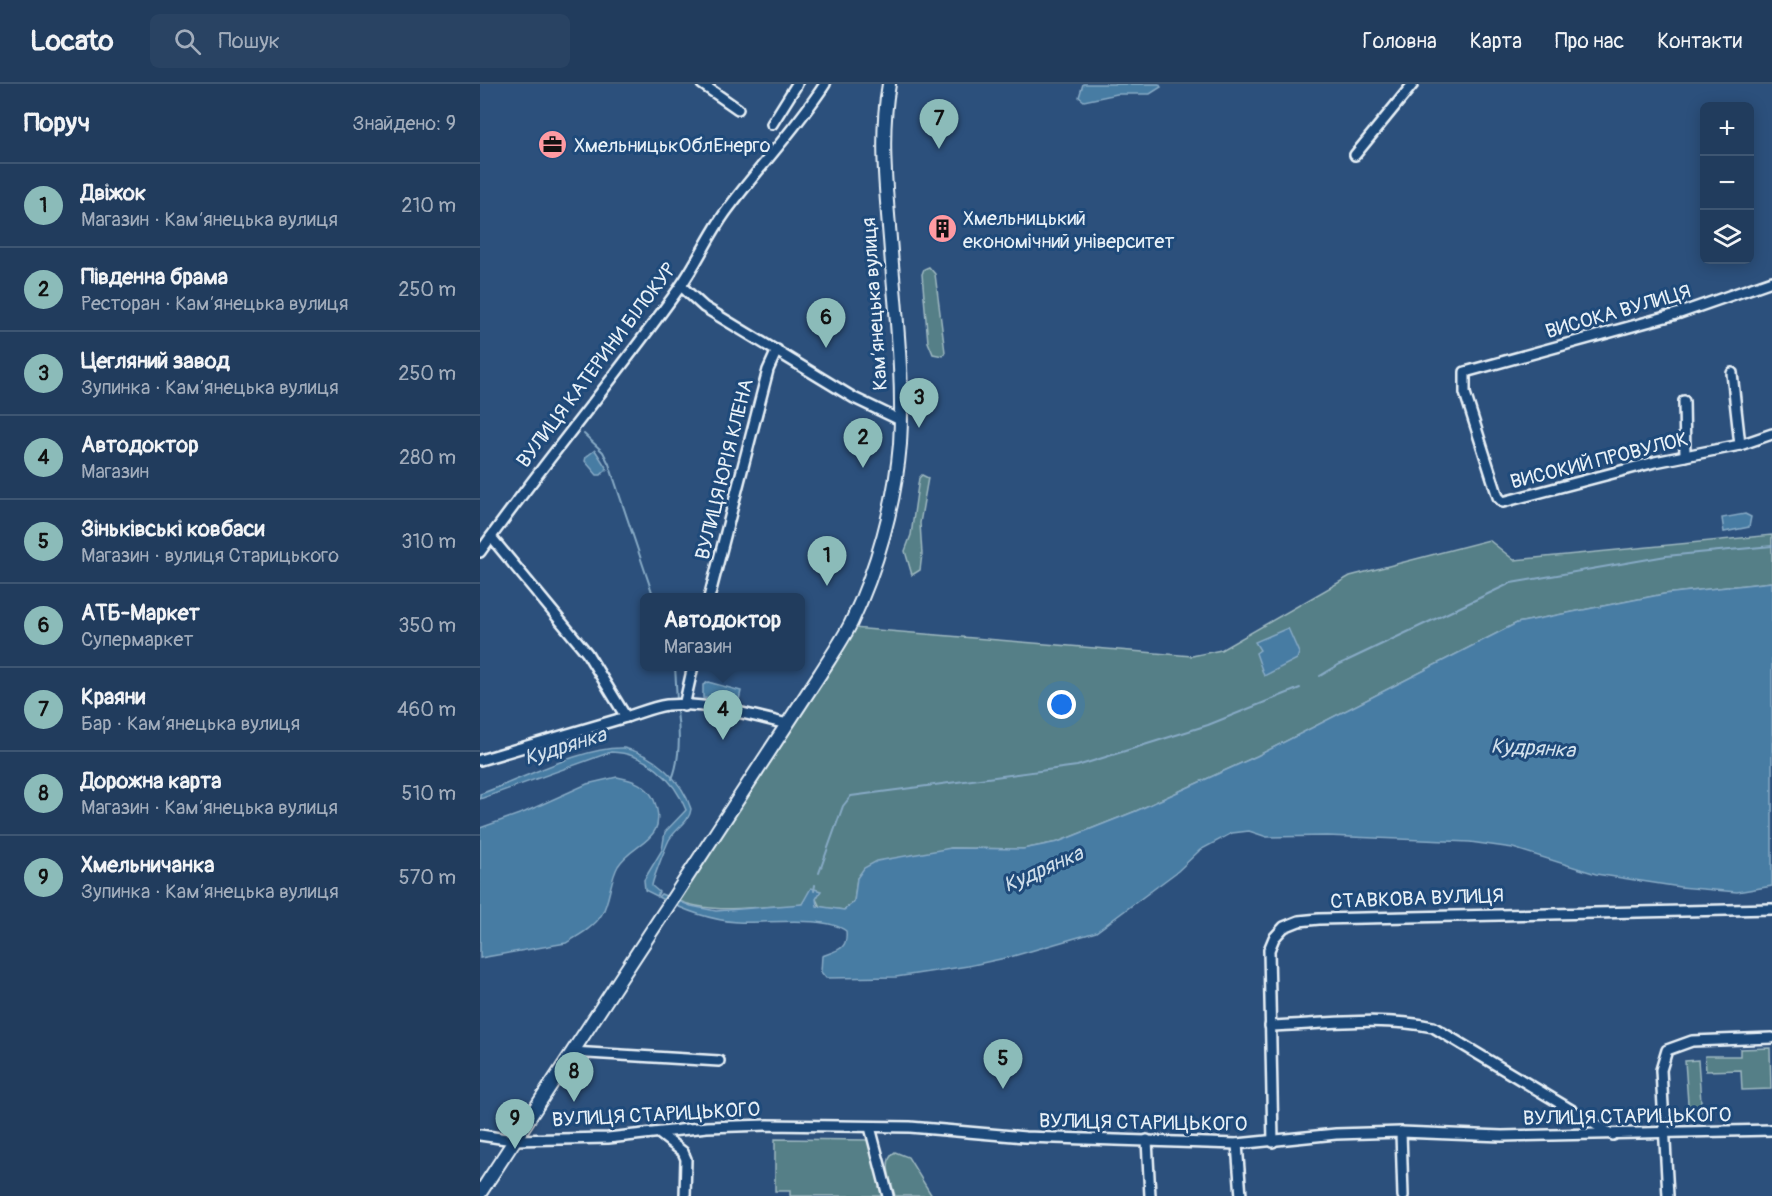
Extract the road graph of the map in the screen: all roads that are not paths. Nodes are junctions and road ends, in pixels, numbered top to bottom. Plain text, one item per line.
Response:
1 (702, 84) edge
2 (797, 84) edge
3 (825, 84) edge
4 (889, 84) edge
5 (1413, 84) edge
6 (738, 109) dead end
7 (772, 124) dead end
8 (1355, 155) dead end
9 (1772, 280) edge
10 (681, 286) junction
11 (777, 350) junction
12 (1472, 370) joint
13 (1732, 373) dead end
14 (1684, 401) dead end
15 (900, 420) junction
16 (1772, 434) edge
17 (1740, 445) junction
18 (1685, 456) junction
19 (491, 537) junction
20 (480, 552) edge
21 (710, 593) edge
22 (692, 671) edge
23 (684, 706) junction
24 (626, 717) junction
25 (787, 724) junction
26 (480, 760) edge
27 (1772, 909) edge
28 (1270, 1026) junction
29 (1772, 1038) edge
30 (572, 1052) junction
31 (719, 1061) dead end
32 (1594, 1123) junction
33 (870, 1127) junction
34 (1772, 1130) edge
35 (1401, 1132) junction
36 (1666, 1133) junction
37 (660, 1134) junction
38 (480, 1135) edge
39 (1613, 1135) junction
40 (1592, 1136) junction
41 (513, 1140) junction
42 (1147, 1140) junction
43 (1273, 1142) junction
44 (1237, 1144) junction
45 (480, 1193) edge
46 (685, 1196) edge
47 (888, 1196) edge
48 (1150, 1196) edge
49 (1241, 1196) edge
50 (1403, 1196) edge
51 (1668, 1196) edge

1 - 6 street
2 - 7 street
3 - 10 street, ВУЛИЦЯ КАТЕРИНИ БІЛОКУР
4 - 15 main road, Камʼянецька вулиця
5 - 8 street
9 - 12 street, ВИСОКА ВУЛИЦЯ
10 - 11 street
10 - 19 street, ВУЛИЦЯ КАТЕРИНИ БІЛОКУР
11 - 15 street
11 - 21 street, ВУЛИЦЯ ЮРІЯ КЛЕНА
12 - 18 street, ВИСОКИЙ ПРОВУЛОК
13 - 17 street
14 - 18 street
15 - 25 main road, Камʼянецька вулиця
16 - 17 street, ВИСОКИЙ ПРОВУЛОК
17 - 18 street, ВИСОКИЙ ПРОВУЛОК
19 - 20 street, ВУЛИЦЯ КАТЕРИНИ БІЛОКУР
19 - 24 street
22 - 23 street
23 - 24 street
23 - 25 street
24 - 26 street
25 - 30 main road, Камʼянецька вулиця
27 - 28 street, СТАВКОВА ВУЛИЦЯ
28 - 32 street
28 - 43 street, СТАВКОВА ВУЛИЦЯ
29 - 36 street
30 - 31 street
30 - 41 main road
32 - 39 street
32 - 40 street
33 - 37 street, ВУЛИЦЯ СТАРИЦЬКОГО
33 - 42 street, ВУЛИЦЯ СТАРИЦЬКОГО
33 - 47 street
34 - 36 street, ВУЛИЦЯ СТАРИЦЬКОГО
35 - 40 street, ВУЛИЦЯ СТАРИЦЬКОГО
35 - 43 street, ВУЛИЦЯ СТАРИЦЬКОГО
35 - 50 street
36 - 39 street, ВУЛИЦЯ СТАРИЦЬКОГО
36 - 51 street
37 - 41 street, ВУЛИЦЯ СТАРИЦЬКОГО
37 - 46 street
38 - 41 street, ВУЛИЦЯ СТАРИЦЬКОГО
39 - 40 street, ВУЛИЦЯ СТАРИЦЬКОГО
41 - 45 main road
42 - 44 street, ВУЛИЦЯ СТАРИЦЬКОГО
42 - 48 street
43 - 44 street, ВУЛИЦЯ СТАРИЦЬКОГО
44 - 49 street

